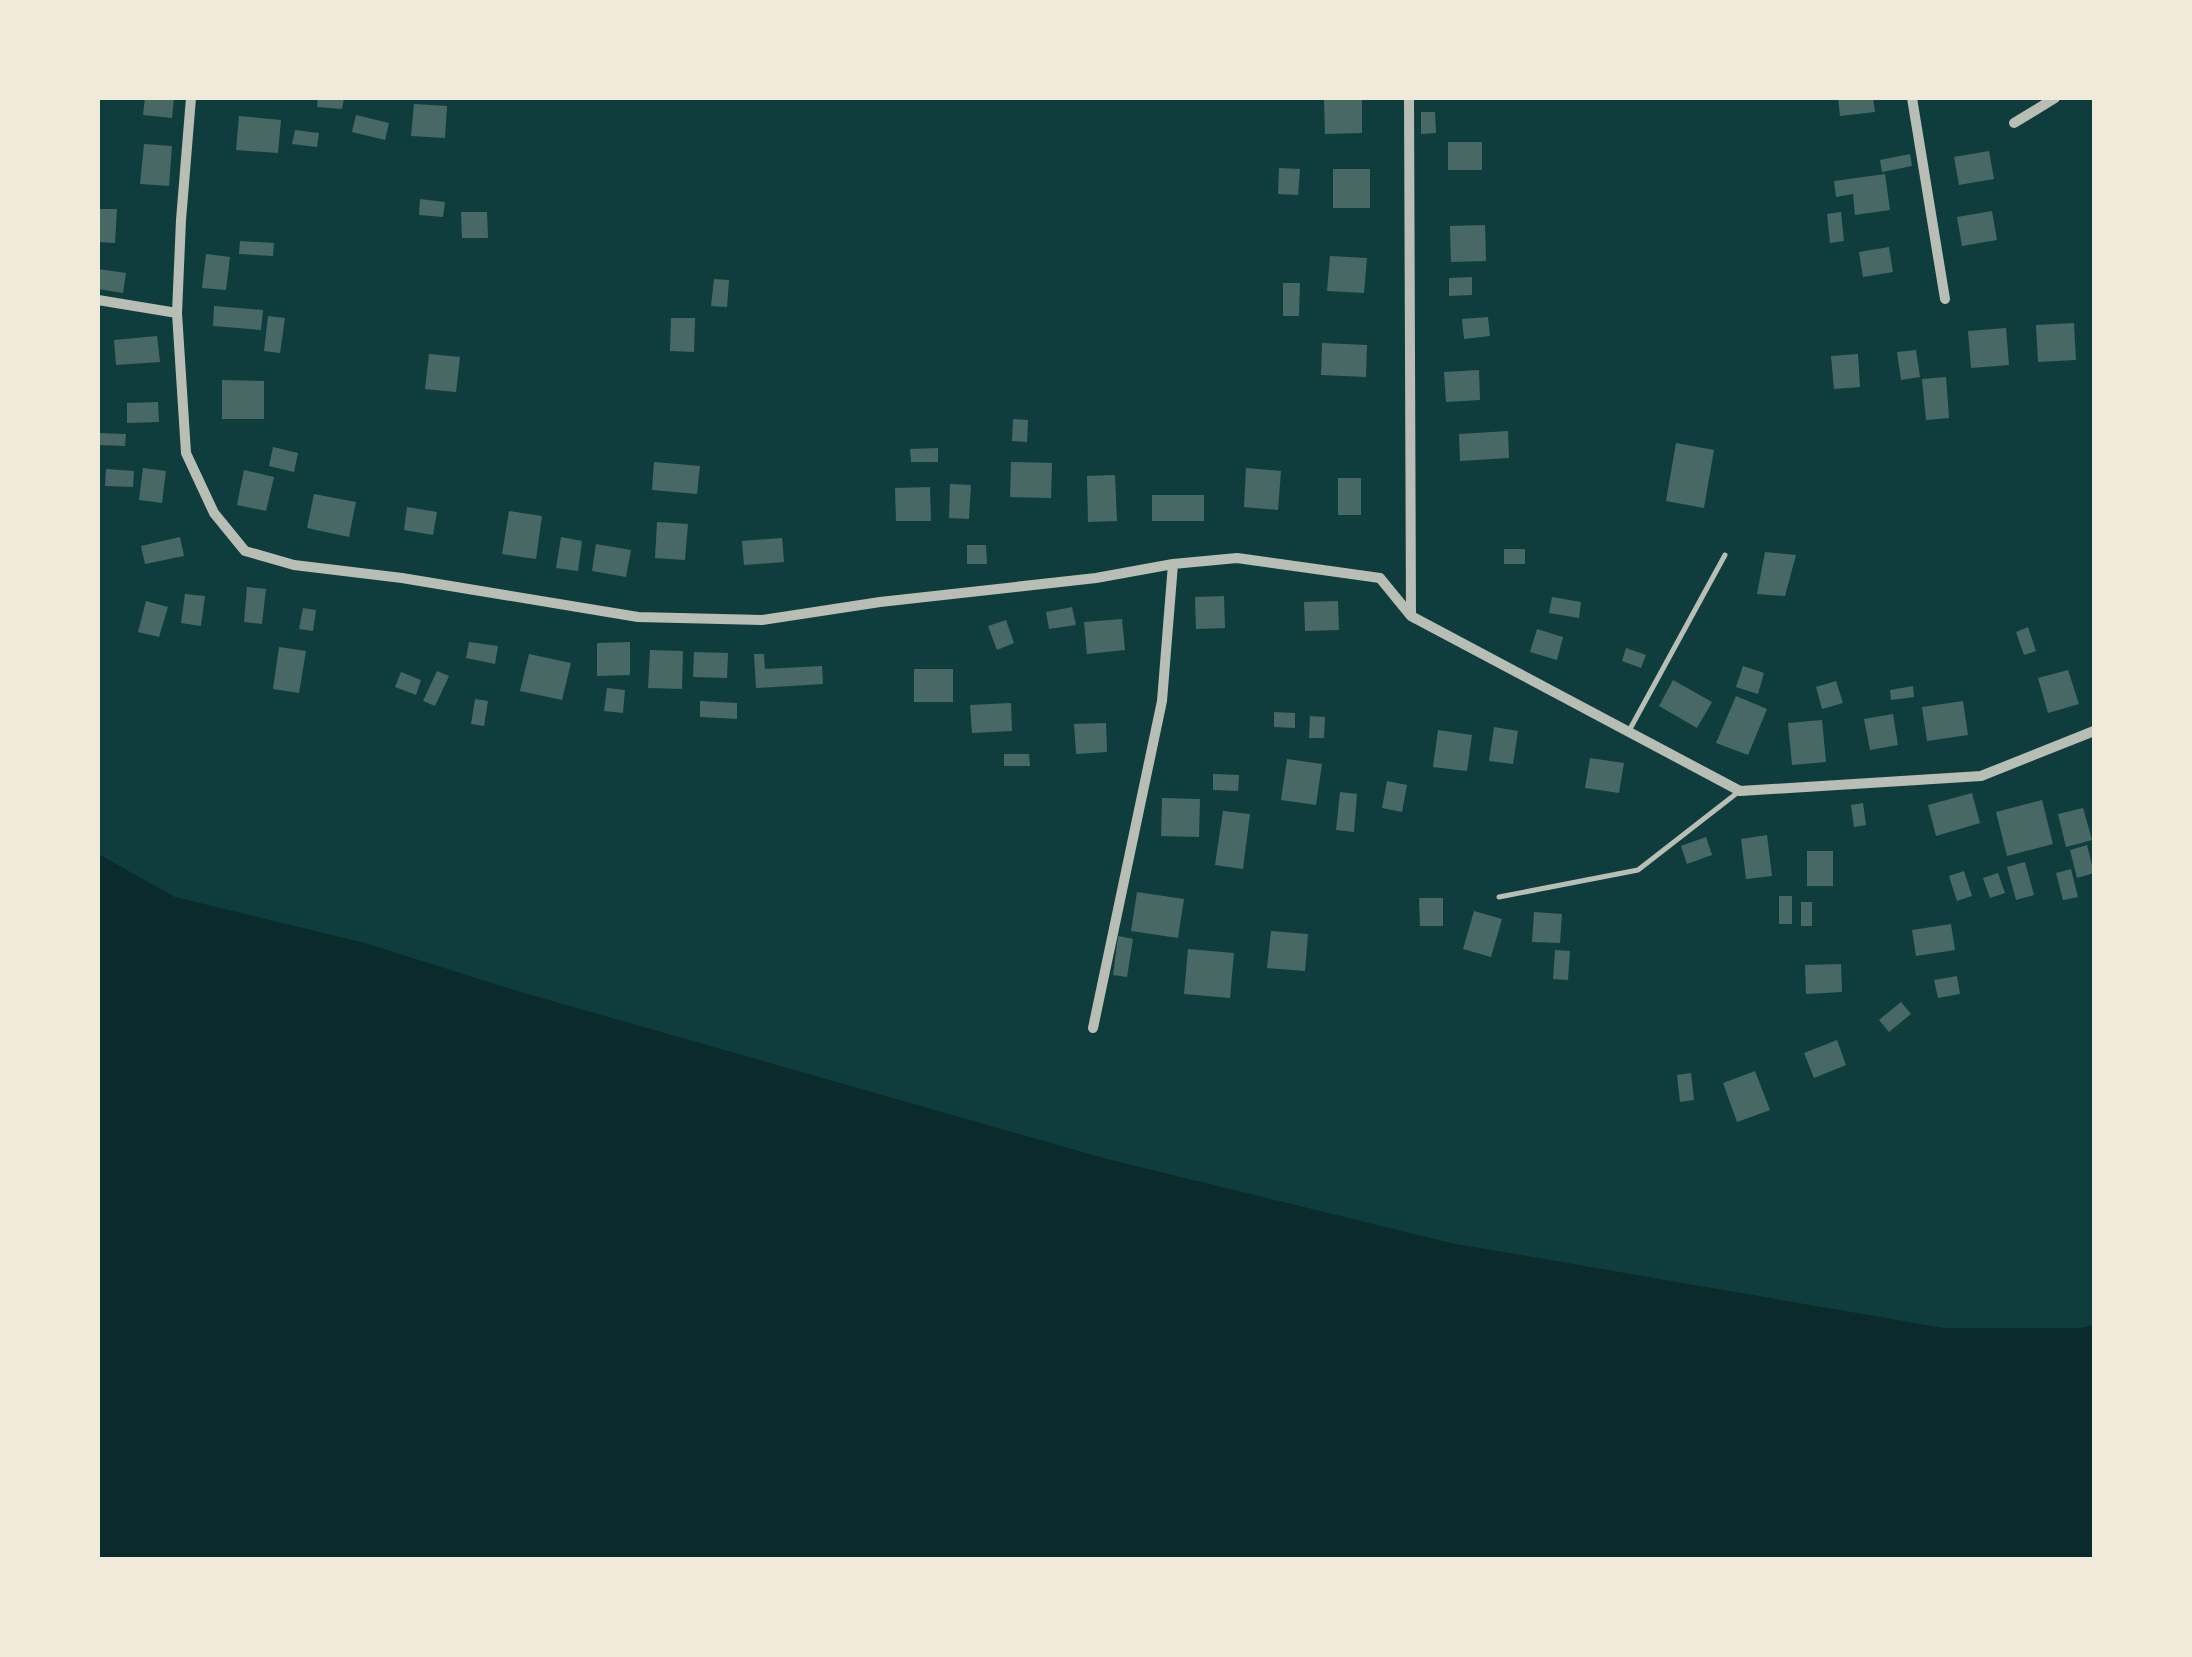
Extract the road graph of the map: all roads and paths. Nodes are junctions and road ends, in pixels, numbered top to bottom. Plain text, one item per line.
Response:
1 (191, 98) edge
2 (1409, 98) edge
3 (1912, 98) edge
4 (2055, 98) edge
5 (2014, 123) dead end
6 (1945, 299) dead end
7 (98, 300) edge
8 (178, 314) junction
9 (1725, 555) dead end
10 (1173, 564) junction
11 (1411, 616) junction
12 (2094, 730) edge
13 (1629, 732) junction
14 (1740, 791) junction
15 (1499, 897) dead end
16 (1094, 1028) dead end

1 - 8 street
2 - 11 street
3 - 6 street
4 - 5 street
7 - 8 street
8 - 10 street
9 - 13 lane
10 - 11 street
10 - 16 street
11 - 13 street
12 - 14 street
13 - 14 street
14 - 15 lane

